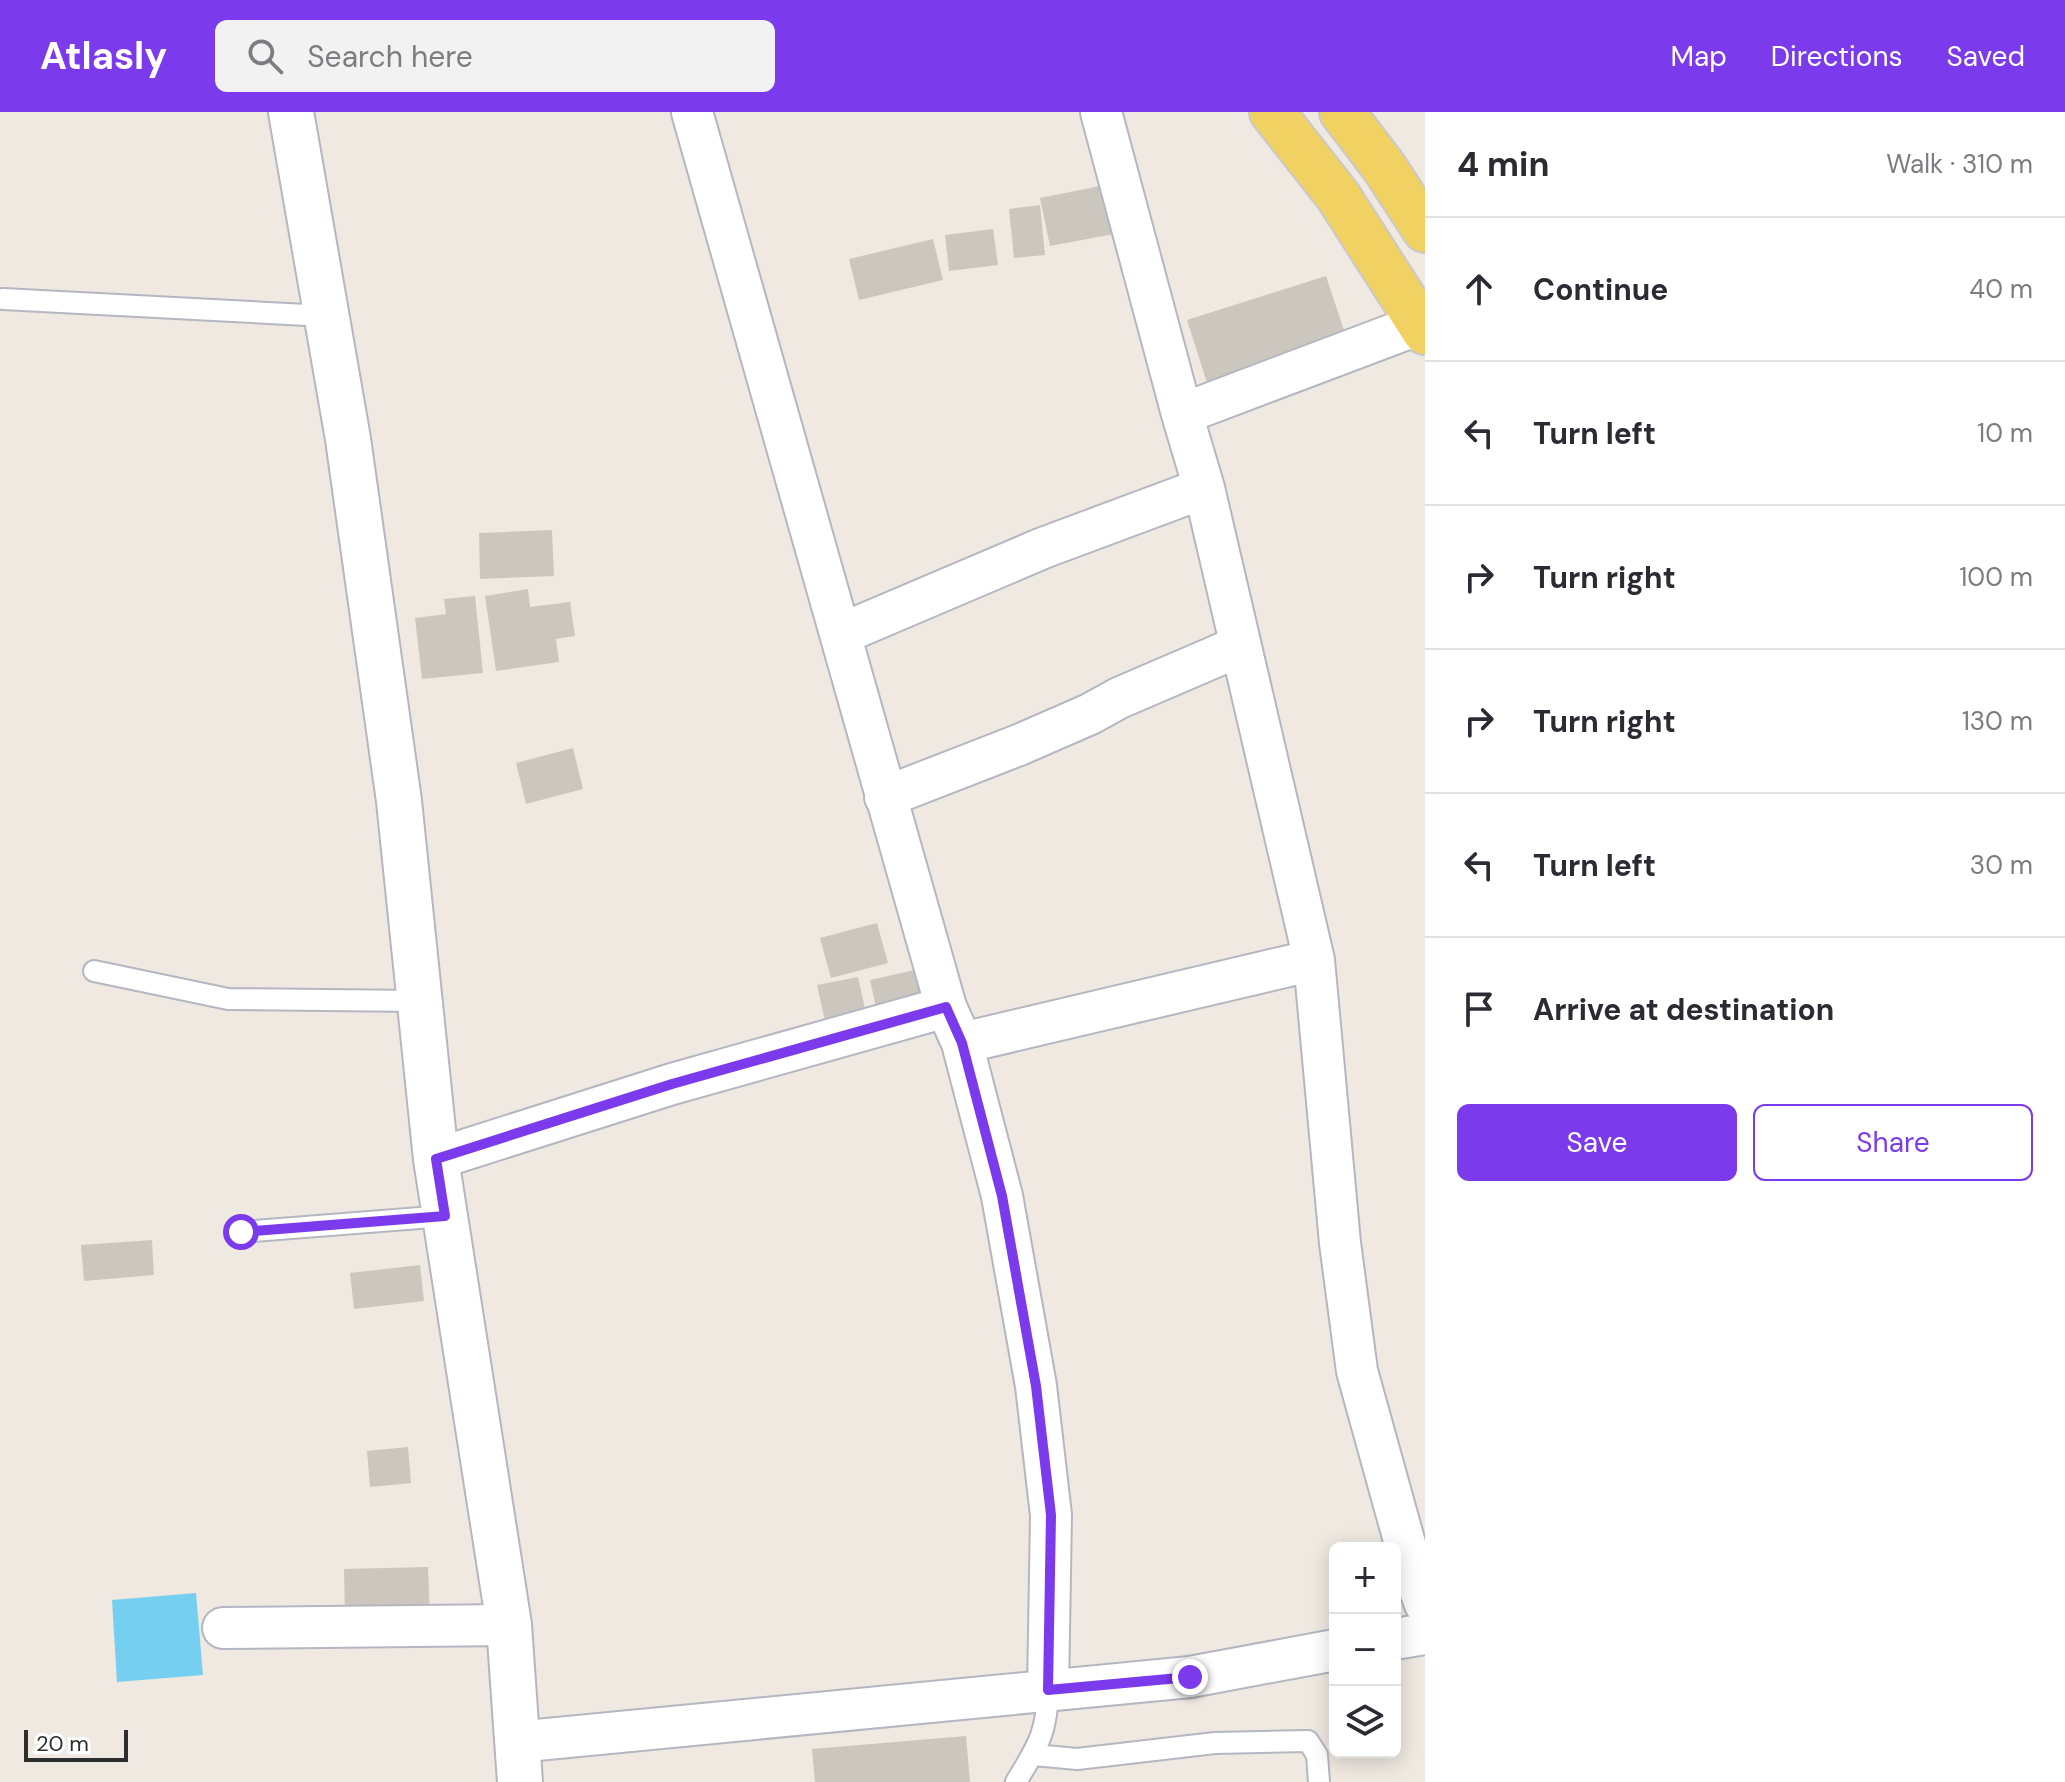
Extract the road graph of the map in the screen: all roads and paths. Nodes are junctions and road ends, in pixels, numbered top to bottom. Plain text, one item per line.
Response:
1 (291, 112) edge
2 (692, 112) edge
3 (1101, 112) edge
4 (1272, 112) edge
5 (1342, 112) edge
6 (1425, 230) edge
7 (3, 299) dead end
8 (326, 316) junction
9 (1423, 328) edge
10 (1182, 414) junction
11 (1204, 488) junction
12 (841, 634) junction
13 (1240, 646) junction
14 (885, 797) junction
15 (1314, 960) junction
16 (94, 971) dead end
17 (420, 1001) junction
18 (946, 1007) junction
19 (962, 1043) junction
20 (436, 1159) junction
21 (445, 1216) junction
22 (241, 1232) dead end
23 (1425, 1604) edge
24 (509, 1625) junction
25 (223, 1628) dead end
26 (1425, 1634) edge
27 (1401, 1638) edge
28 (1329, 1651) edge
29 (1048, 1690) junction
30 (1034, 1755) junction
31 (518, 1762) edge
32 (1016, 1782) edge
33 (1319, 1782) edge

1 - 8 street
2 - 12 street
3 - 10 street
4 - 9 main road
5 - 6 main road
7 - 8 lane
8 - 17 street
9 - 10 street
10 - 11 street
11 - 12 street
11 - 13 street
12 - 14 street
13 - 14 street
13 - 15 street
14 - 18 street
15 - 19 street
15 - 23 street
16 - 17 lane
17 - 20 street
18 - 19 street
18 - 20 street
19 - 29 street
20 - 21 street
21 - 22 lane
21 - 24 street
24 - 25 street
24 - 31 street
26 - 27 street
28 - 29 street
29 - 30 lane
29 - 31 street
30 - 32 lane
30 - 33 lane

